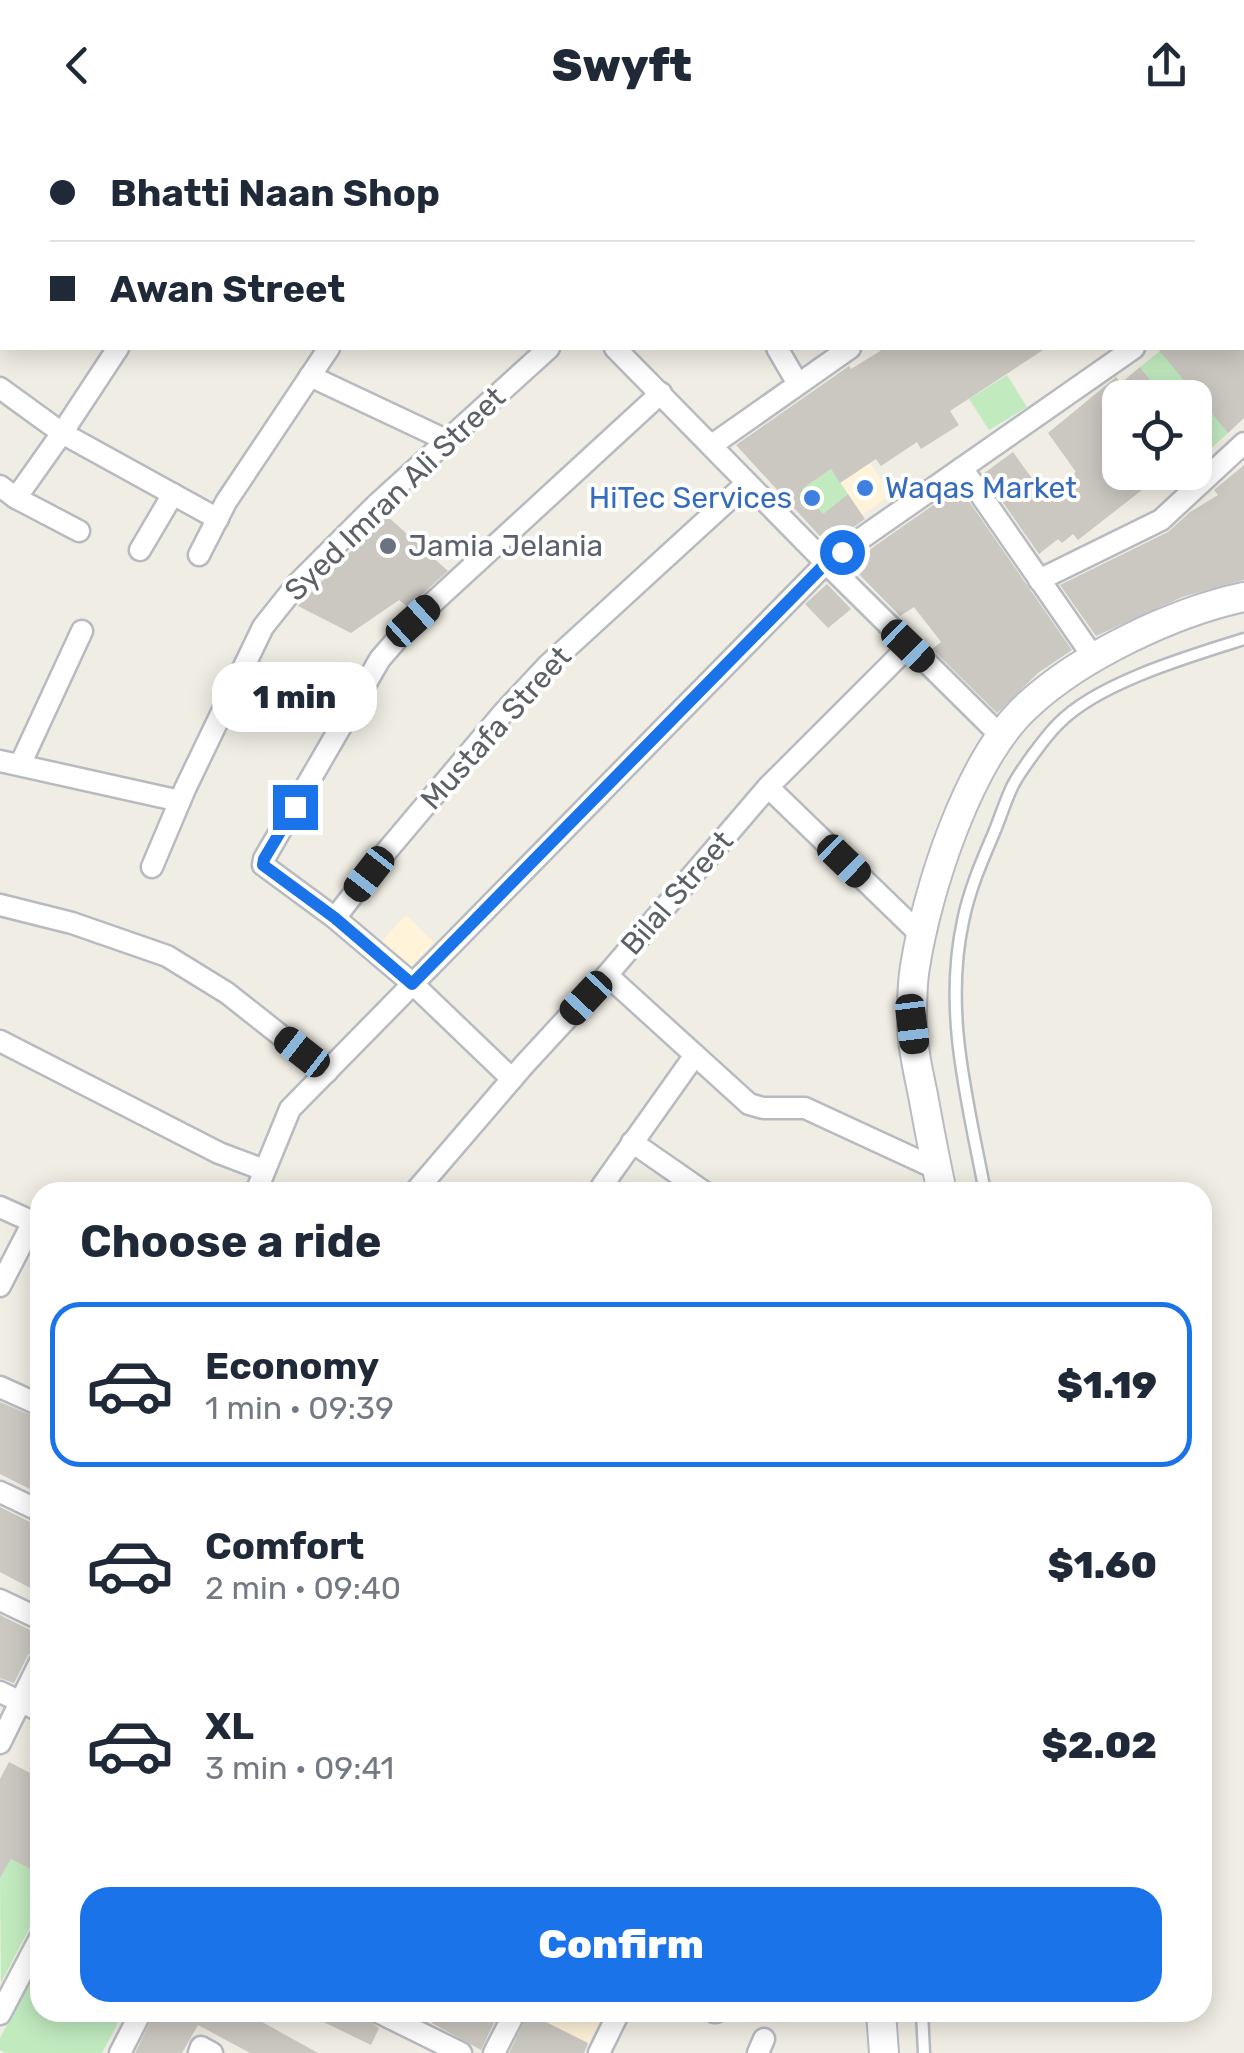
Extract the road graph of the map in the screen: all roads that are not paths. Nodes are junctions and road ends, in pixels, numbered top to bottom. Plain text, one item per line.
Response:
1 (117, 350) edge
2 (328, 350) edge
3 (547, 350) edge
4 (617, 350) edge
5 (777, 350) edge
6 (847, 350) edge
7 (1131, 350) edge
8 (310, 376) junction
9 (798, 384) junction
10 (0, 388) edge
11 (661, 393) junction
12 (62, 433) junction
13 (448, 441) junction
14 (1244, 443) edge
15 (712, 445) junction
16 (962, 468) junction
17 (747, 483) junction
18 (8, 492) edge
19 (173, 494) junction
20 (218, 518) junction
21 (79, 531) dead end
22 (140, 550) dead end
23 (199, 555) dead end
24 (826, 563) junction
25 (1039, 580) junction
26 (1244, 598) edge
27 (82, 632) dead end
28 (1244, 639) edge
29 (908, 646) junction
30 (1094, 658) junction
31 (1000, 736) junction
32 (10, 763) edge
33 (768, 787) junction
34 (180, 801) junction
35 (152, 867) dead end
36 (0, 905) edge
37 (335, 918) junction
38 (921, 935) junction
39 (606, 975) junction
40 (412, 984) junction
41 (0, 1041) edge
42 (695, 1055) junction
43 (327, 1072) junction
44 (512, 1079) junction
45 (632, 1142) junction
46 (264, 1170) junction
47 (939, 1181) edge
48 (260, 1182) edge
49 (424, 1182) edge
50 (605, 1182) edge
51 (690, 1182) edge
52 (983, 1182) edge
53 (0, 1207) edge
54 (30, 1221) edge
55 (30, 1236) edge
56 (0, 1286) edge
57 (0, 1387) edge
58 (30, 1400) edge
59 (0, 1492) edge
60 (30, 1506) edge
61 (0, 1600) edge
62 (30, 1614) edge
63 (0, 1692) edge
64 (30, 1706) edge
65 (0, 1743) edge
66 (30, 1957) edge
67 (0, 2014) edge
68 (136, 2022) edge
69 (398, 2022) edge
70 (510, 2022) edge
71 (615, 2022) edge
72 (882, 2022) edge
73 (922, 2022) edge
74 (603, 2052) edge
75 (120, 2053) edge
76 (198, 2053) edge
77 (212, 2053) edge
78 (461, 2053) edge
79 (494, 2053) edge
80 (884, 2053) edge
81 (924, 2053) edge

1 - 12 street
2 - 8 street
3 - 13 street, Syed Imran Ali Street
4 - 11 street
5 - 9 street
6 - 9 street
7 - 16 street
8 - 13 street
8 - 20 street
9 - 15 street
10 - 12 street
11 - 15 street
11 - 37 street
12 - 18 street
12 - 19 street
13 - 34 street, Syed Imran Ali Street
14 - 25 street
15 - 17 street
16 - 24 street
16 - 25 street
17 - 24 street
17 - 37 street, Mustafa Street
18 - 21 street
19 - 20 street
19 - 22 street
20 - 23 street
24 - 29 street
24 - 40 street
25 - 30 street
26 - 30 street
27 - 32 street
28 - 52 lane
29 - 31 street
29 - 33 street, Bilal Street
30 - 31 street
31 - 38 street
32 - 34 street
33 - 38 street
33 - 39 street, Bilal Street
34 - 35 street, Syed Imran Ali Street
36 - 43 street
37 - 40 street
38 - 47 street
39 - 42 street
39 - 44 street, Bilal Street
40 - 43 street
40 - 44 street
41 - 46 street
42 - 45 street
42 - 47 street
43 - 46 street
44 - 49 street, Bilal Street
45 - 50 street
45 - 51 street
46 - 48 street
53 - 54 street
55 - 56 street
57 - 58 street
59 - 60 street
61 - 62 street
63 - 64 street
64 - 65 street
66 - 67 street
68 - 75 street
69 - 78 street
70 - 79 street
71 - 74 street
72 - 80 street
73 - 81 lane
76 - 77 street

